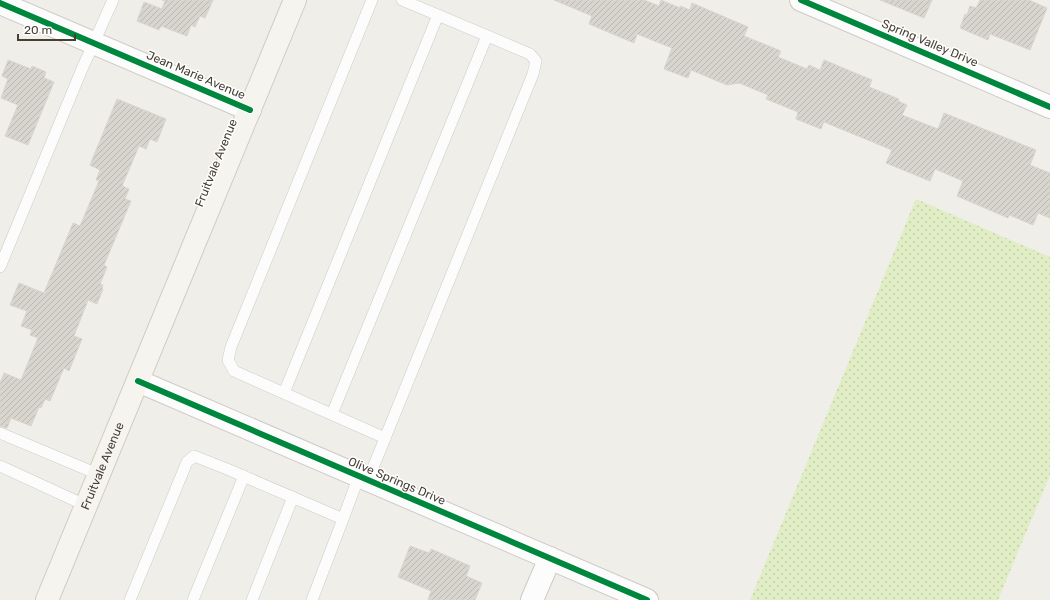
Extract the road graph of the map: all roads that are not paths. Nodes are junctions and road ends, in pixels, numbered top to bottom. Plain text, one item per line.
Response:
1 (113, 0) edge
2 (296, 0) edge
3 (372, 0) edge
4 (402, 0) edge
5 (805, 1) edge
6 (0, 3) edge
7 (438, 15) junction
8 (487, 36) junction
9 (94, 43) junction
10 (1050, 107) edge
11 (250, 110) junction
12 (0, 267) edge
13 (138, 382) junction
14 (284, 393) junction
15 (332, 414) junction
16 (0, 433) edge
17 (386, 438) junction
18 (0, 466) edge
19 (100, 475) junction
20 (244, 476) junction
21 (364, 478) junction
22 (293, 497) junction
23 (87, 506) junction
24 (343, 519) junction
25 (550, 558) junction
26 (48, 600) edge
27 (130, 600) edge
28 (193, 600) edge
29 (252, 600) edge
30 (312, 600) edge
31 (532, 600) edge
32 (647, 600) edge

1 - 9 lane
2 - 11 main road, Fruitvale Avenue
3 - 14 lane
4 - 7 lane
5 - 10 street, Spring Valley Drive
6 - 9 street, Jean Marie Avenue
7 - 8 lane
7 - 14 lane
8 - 15 lane
8 - 17 lane
9 - 11 street, Jean Marie Avenue
9 - 12 lane
11 - 13 main road, Fruitvale Avenue
13 - 19 main road, Fruitvale Avenue
13 - 21 street, Olive Springs Drive
14 - 15 lane
15 - 17 lane
16 - 19 lane
17 - 21 lane
18 - 23 lane
19 - 23 main road, Fruitvale Avenue
20 - 22 lane
20 - 27 lane
20 - 28 lane
21 - 24 lane
21 - 25 street, Olive Springs Drive
22 - 24 lane
22 - 29 lane
23 - 26 main road, Fruitvale Avenue
24 - 30 lane
25 - 31 street
25 - 32 street, Olive Springs Drive

